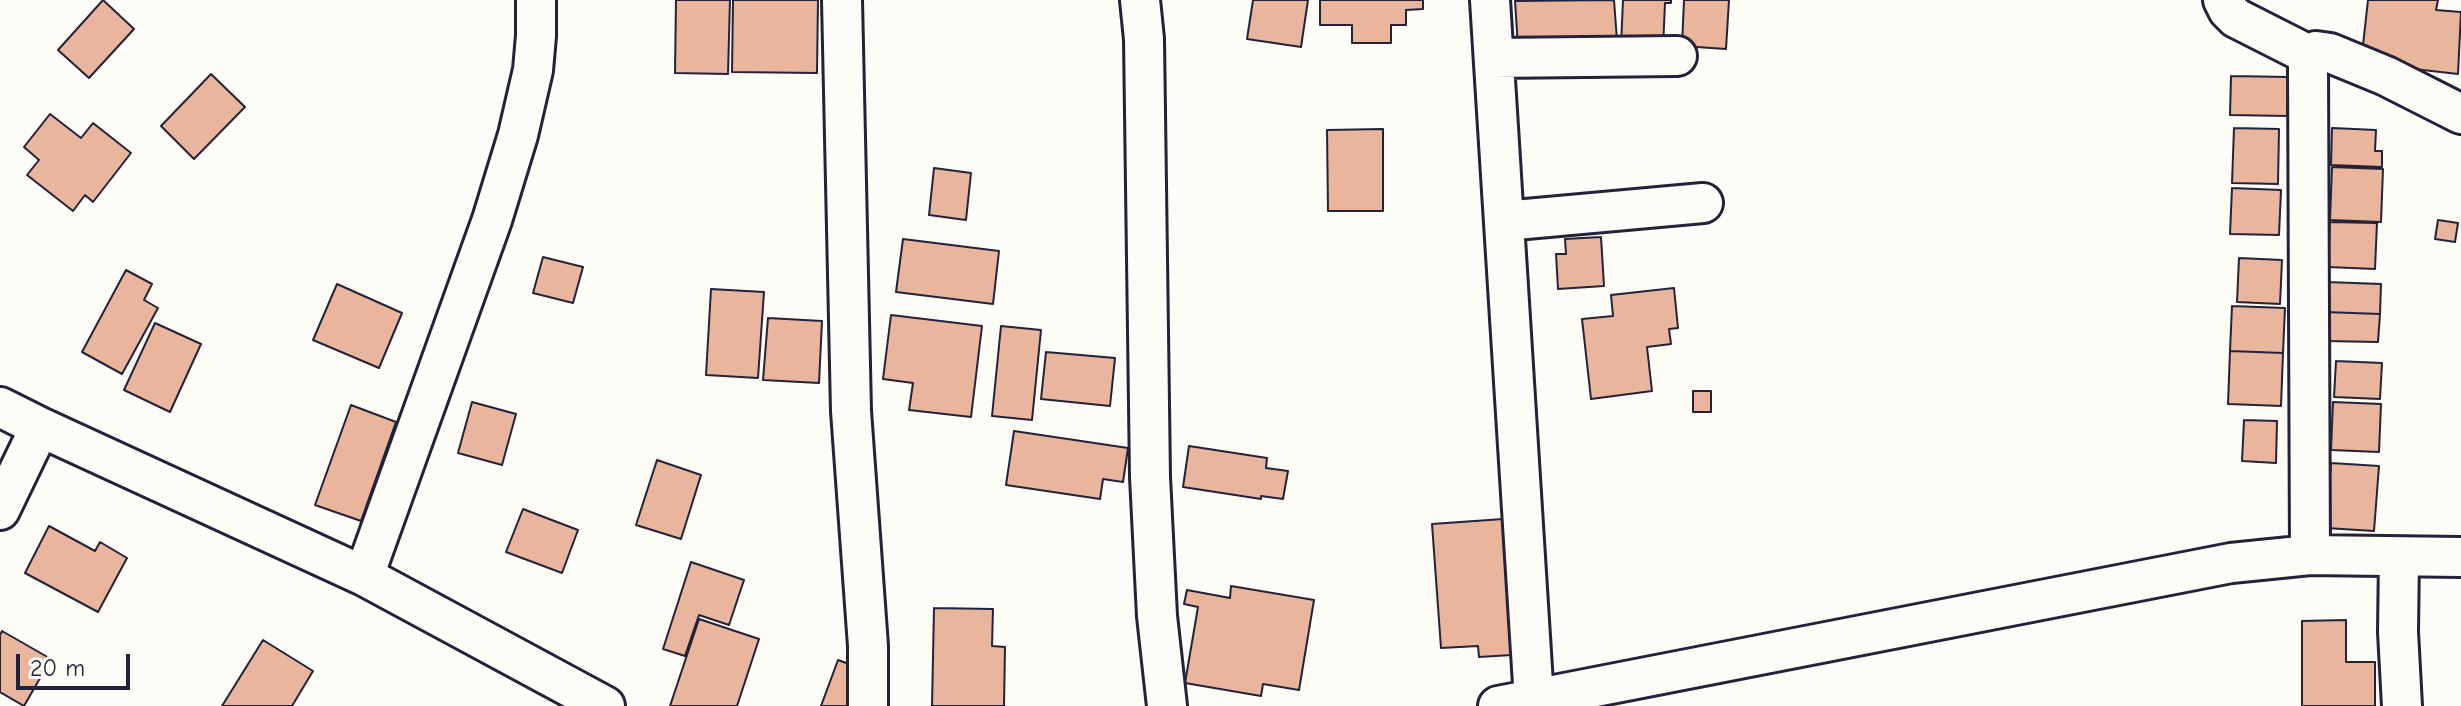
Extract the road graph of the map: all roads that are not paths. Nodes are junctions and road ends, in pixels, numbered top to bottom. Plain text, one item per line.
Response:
1 (536, 0) edge
2 (842, 0) edge
3 (1140, 0) edge
4 (1490, 0) edge
5 (2223, 0) edge
6 (1677, 56) dead end
7 (2311, 56) junction
8 (1494, 58) junction
9 (2461, 114) edge
10 (1703, 203) dead end
11 (1504, 221) junction
12 (0, 407) edge
13 (40, 427) junction
14 (0, 510) edge
15 (2310, 555) junction
16 (2399, 557) junction
17 (2461, 557) edge
18 (364, 576) junction
19 (565, 696) edge
20 (1516, 703) edge
21 (605, 706) edge
22 (868, 706) edge
23 (1167, 706) edge
24 (2402, 706) edge

1 - 18 street
2 - 22 street
3 - 23 street
4 - 8 street
5 - 7 street
6 - 8 street
7 - 9 street
7 - 15 street
8 - 11 street
10 - 11 street
11 - 20 street
12 - 13 street
13 - 14 street
13 - 18 street
15 - 16 street
15 - 20 street
16 - 17 street
16 - 24 street
18 - 19 street
19 - 21 street

